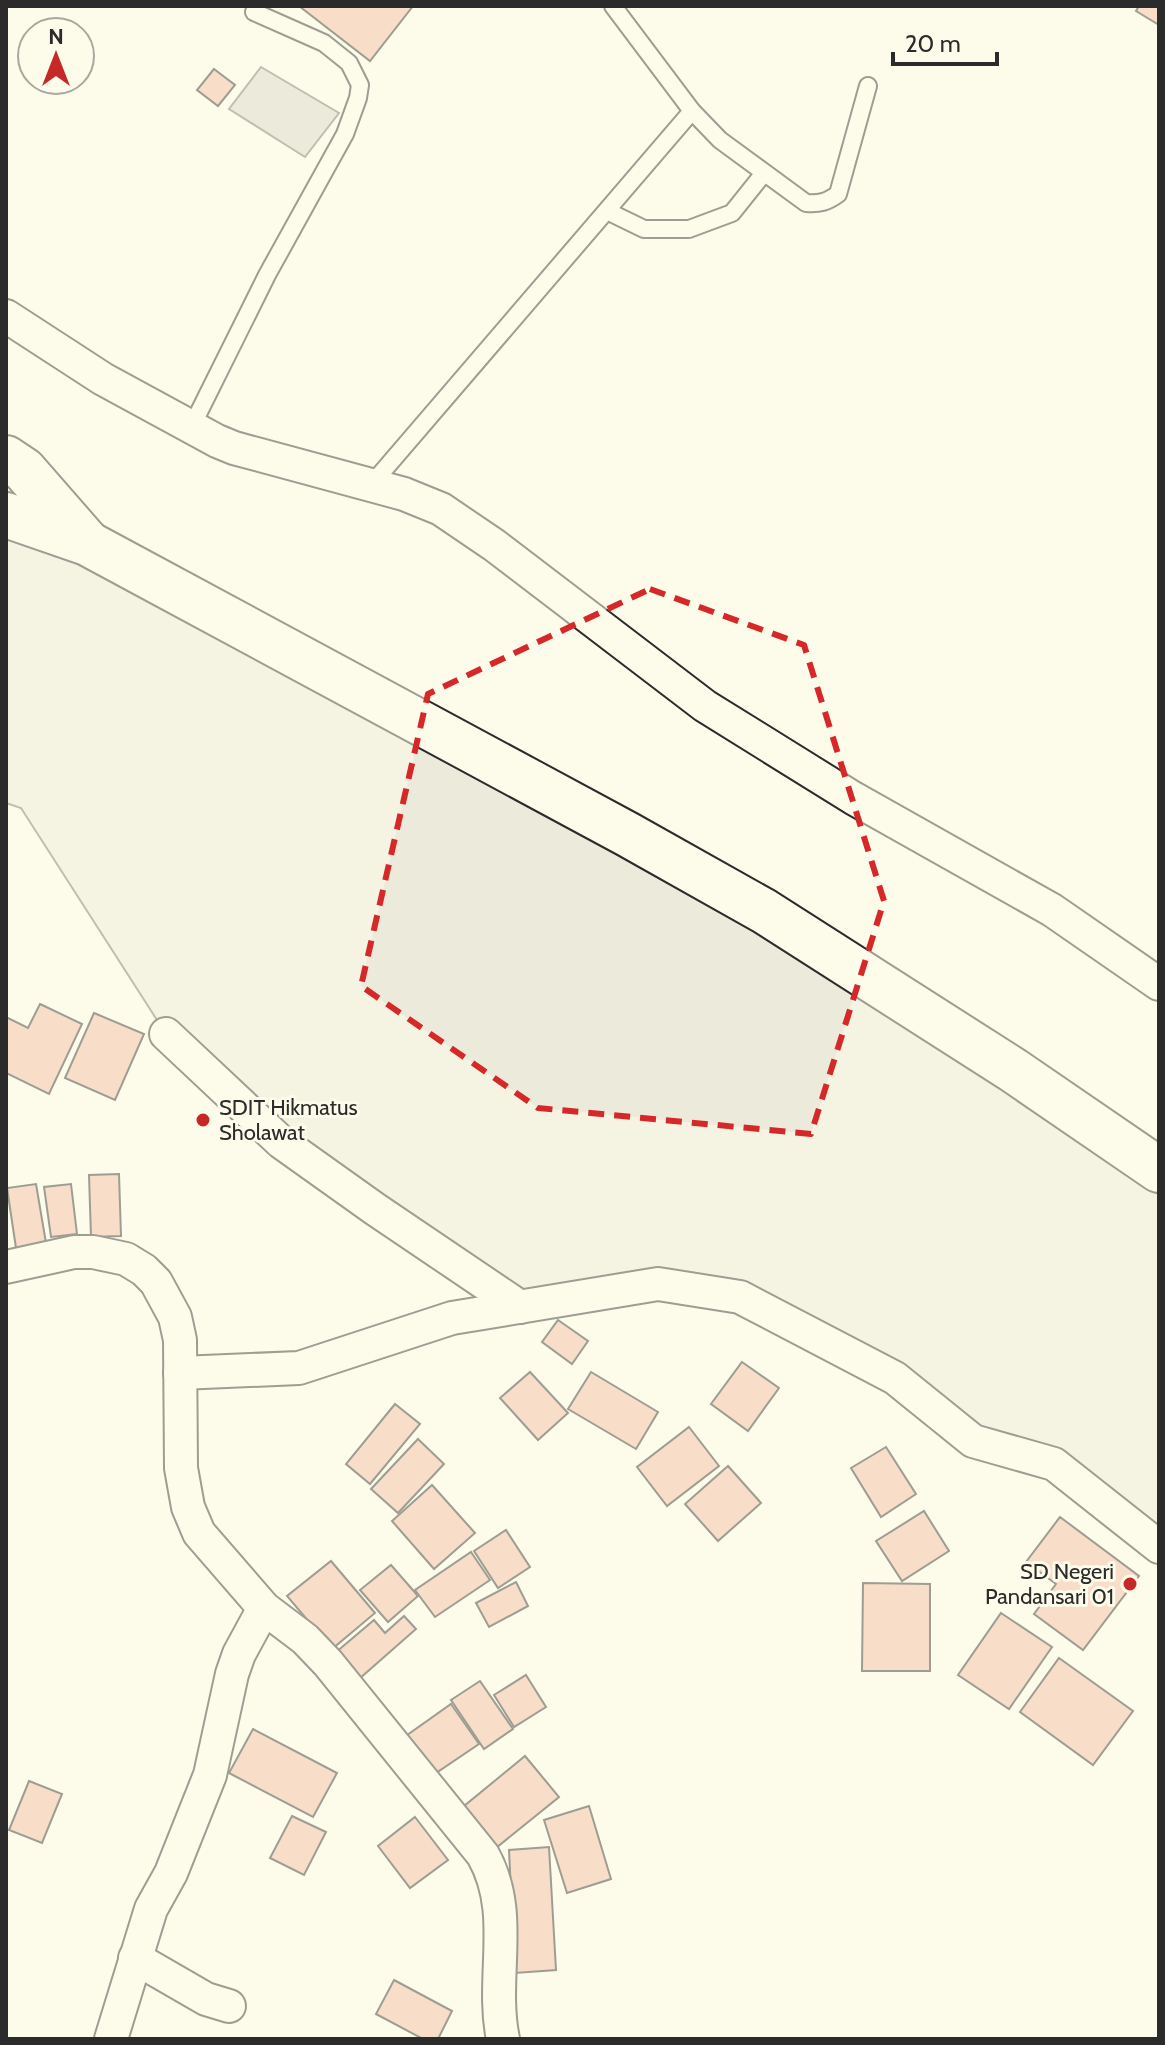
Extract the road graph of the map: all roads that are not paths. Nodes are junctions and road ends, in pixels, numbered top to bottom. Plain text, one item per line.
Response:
1 (613, 6) edge
2 (254, 12) dead end
3 (868, 86) dead end
4 (692, 111) junction
5 (764, 173) junction
6 (607, 211) junction
7 (6, 316) edge
8 (191, 428) junction
9 (6, 458) edge
10 (371, 485) junction
11 (6, 515) edge
12 (87, 543) junction
13 (1159, 984) edge
14 (166, 1034) dead end
15 (1159, 1170) edge
16 (6, 1267) edge
17 (520, 1307) junction
18 (180, 1373) junction
19 (1159, 1547) edge
20 (264, 1608) junction
21 (135, 1958) junction
22 (229, 2006) dead end
23 (111, 2039) edge
24 (503, 2039) edge

1 - 4 lane
2 - 8 lane
3 - 5 lane
4 - 5 lane
4 - 6 lane
5 - 6 lane
6 - 10 lane
7 - 8 street
8 - 10 street
9 - 12 highway
10 - 13 street
11 - 12 highway
12 - 15 highway
14 - 17 street
16 - 18 street
17 - 18 street
17 - 19 street
18 - 20 street
20 - 21 street
20 - 24 street
21 - 22 street
21 - 23 street

